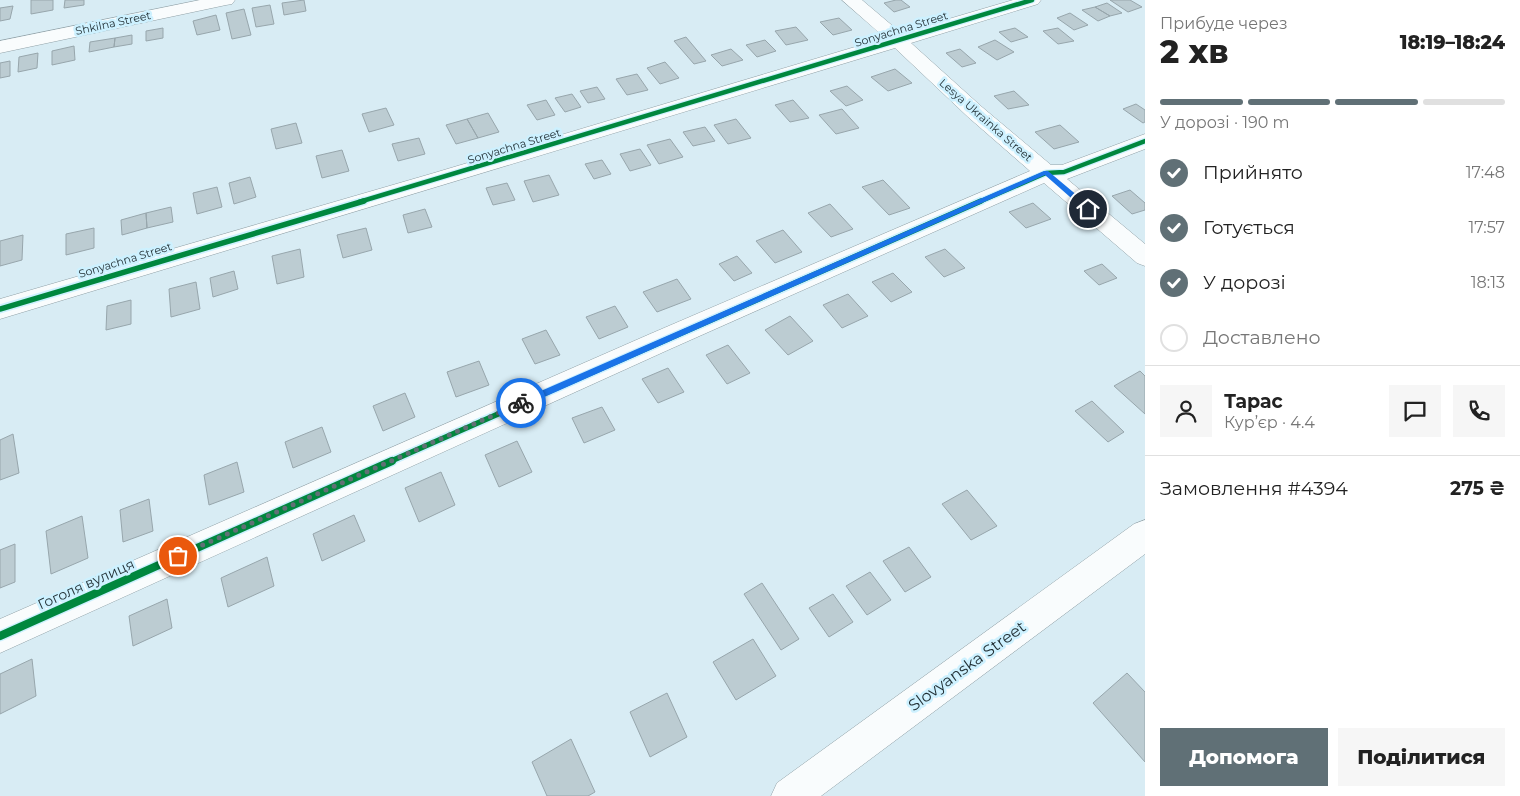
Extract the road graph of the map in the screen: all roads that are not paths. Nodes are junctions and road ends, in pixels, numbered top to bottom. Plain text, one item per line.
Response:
1 (226, 0) edge
2 (851, 0) edge
3 (1032, 0) edge
4 (899, 41) junction
5 (0, 47) edge
6 (1145, 141) edge
7 (1046, 172) junction
8 (1145, 257) edge
9 (0, 309) edge
10 (1145, 535) edge
11 (0, 636) edge
12 (790, 796) edge

1 - 5 street, Shkilna Street
2 - 4 street, Lesya Ukrainka Street
3 - 4 street, Sonyachna Street
4 - 7 street, Lesya Ukrainka Street
4 - 9 street, Sonyachna Street
6 - 7 street, Гоголя вулиця
7 - 8 street, Lesya Ukrainka Street
7 - 11 street, Гоголя вулиця
10 - 12 street, Slovyanska Street

